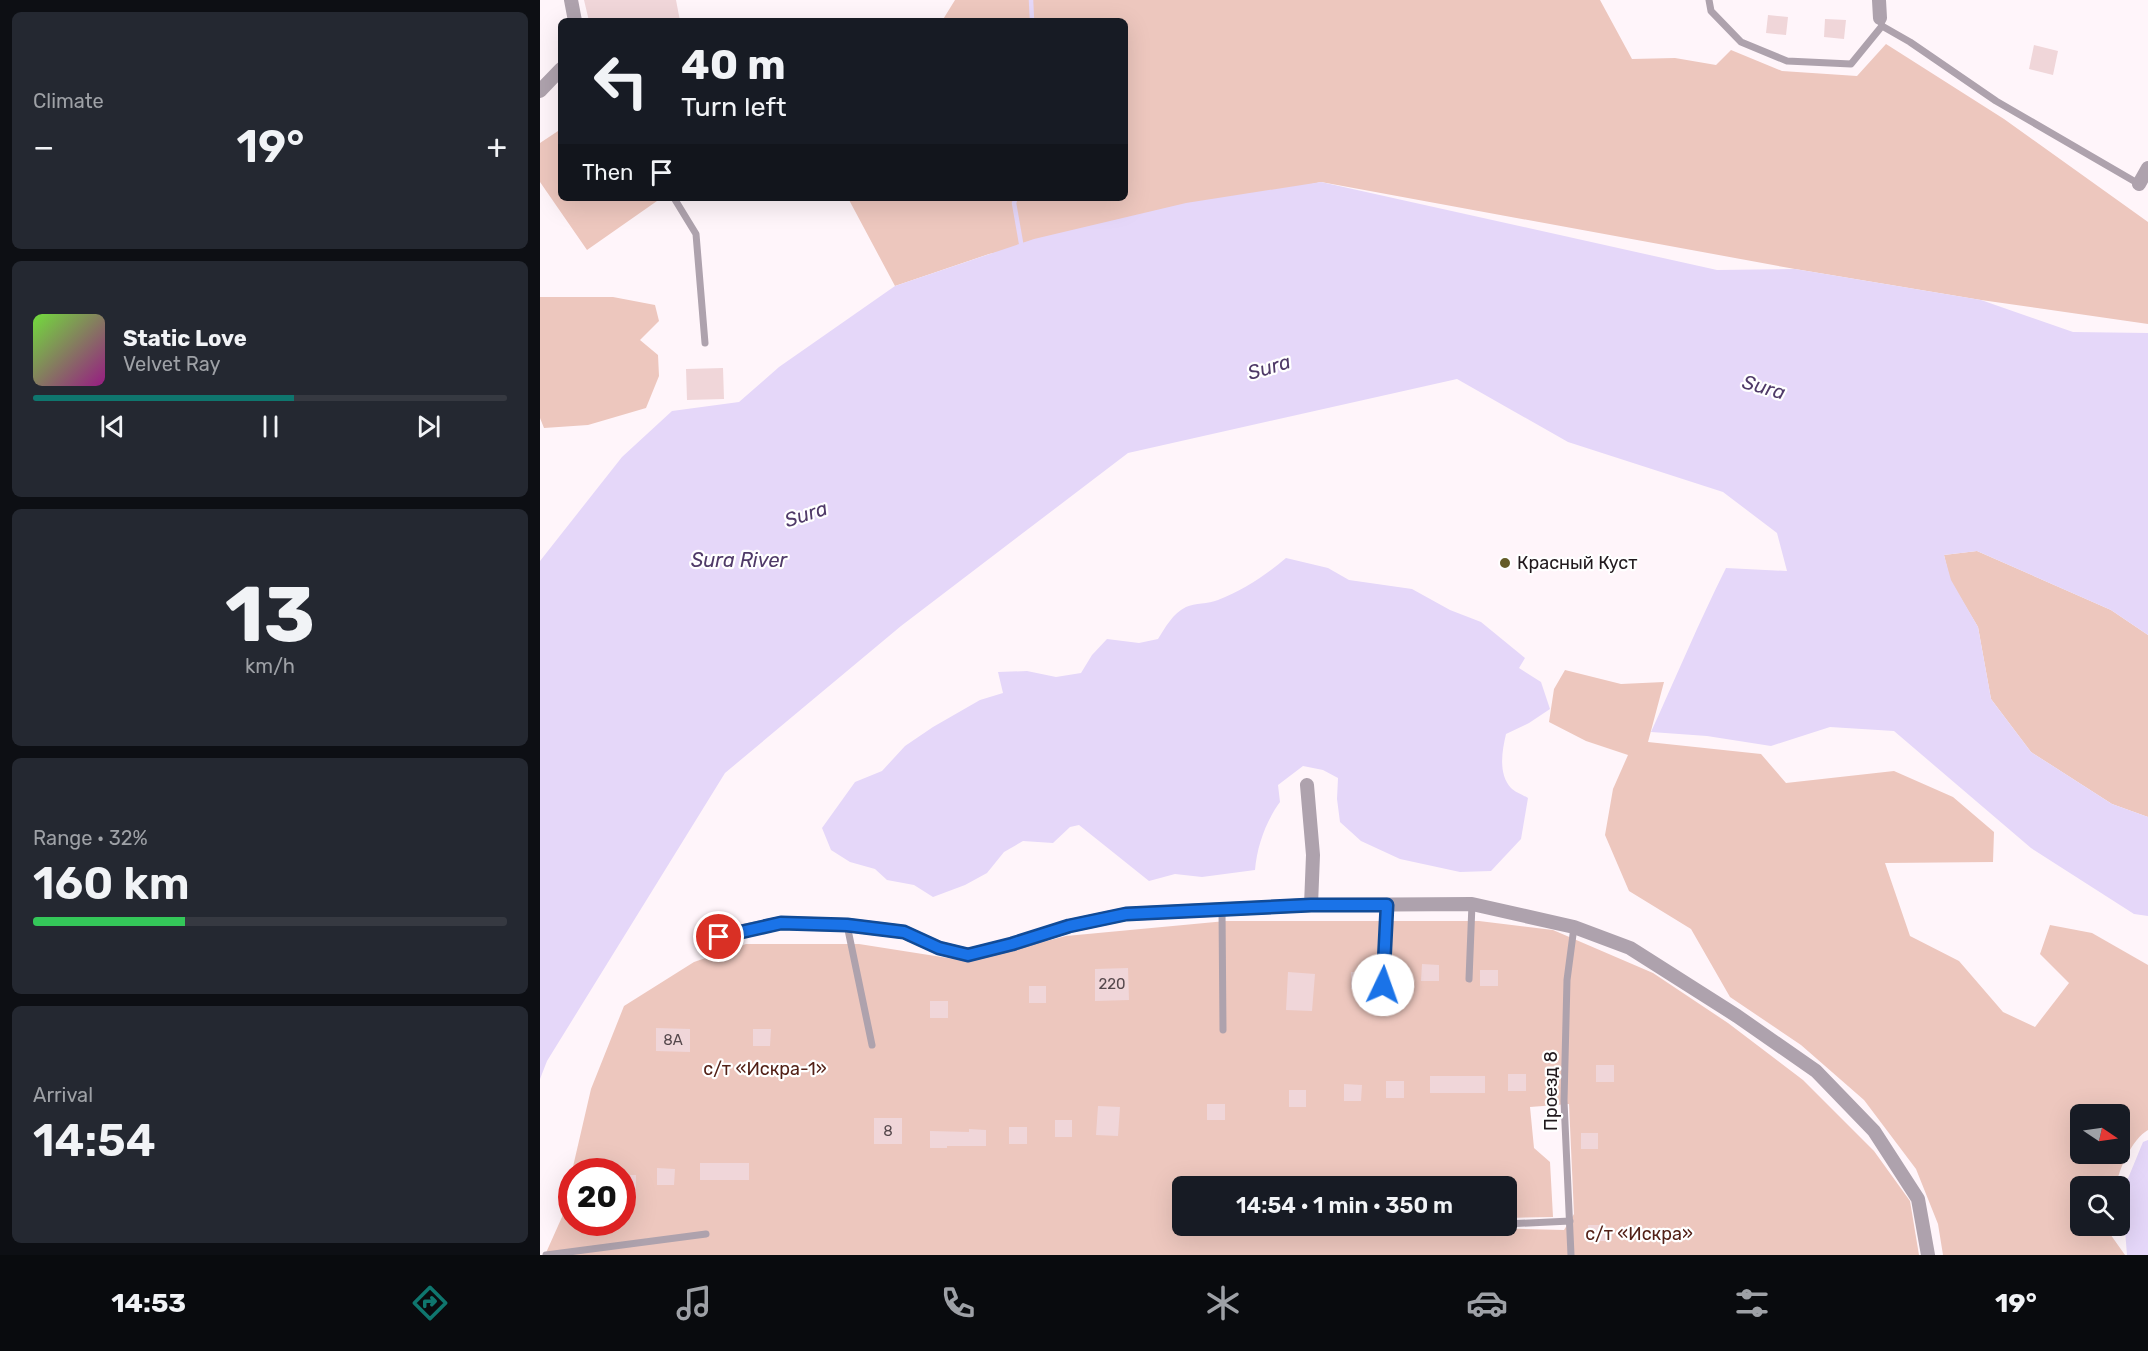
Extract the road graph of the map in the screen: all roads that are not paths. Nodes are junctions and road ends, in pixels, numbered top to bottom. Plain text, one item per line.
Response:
1 (571, 0) edge
2 (1709, 0) edge
3 (1879, 0) edge
4 (574, 18) edge
5 (1881, 22) junction
6 (558, 72) edge
7 (540, 91) edge
8 (2148, 168) edge
9 (2139, 184) joint
10 (676, 201) edge
11 (705, 343) dead end
12 (1307, 785) dead end
13 (1472, 904) junction
14 (1311, 905) junction
15 (1387, 905) junction
16 (1222, 909) junction
17 (847, 925) junction
18 (1574, 927) junction
19 (705, 939) dead end
20 (1469, 979) dead end
21 (1383, 985) dead end
22 (1223, 1030) dead end
23 (872, 1045) dead end
24 (1570, 1221) junction
25 (1517, 1223) edge
26 (706, 1234) dead end
27 (546, 1255) edge
28 (1571, 1255) edge
29 (1928, 1255) edge

1 - 4 street
2 - 5 lane
3 - 5 street
5 - 9 lane
6 - 7 street
8 - 9 street
10 - 11 lane
12 - 14 street
13 - 15 street
13 - 18 street
13 - 20 lane
14 - 15 street
14 - 16 street
15 - 21 lane
16 - 17 street
16 - 22 lane
17 - 19 street
17 - 23 lane
18 - 24 lane, Проезд 8
18 - 29 street
24 - 25 lane
24 - 28 lane, Проезд 8
26 - 27 lane

